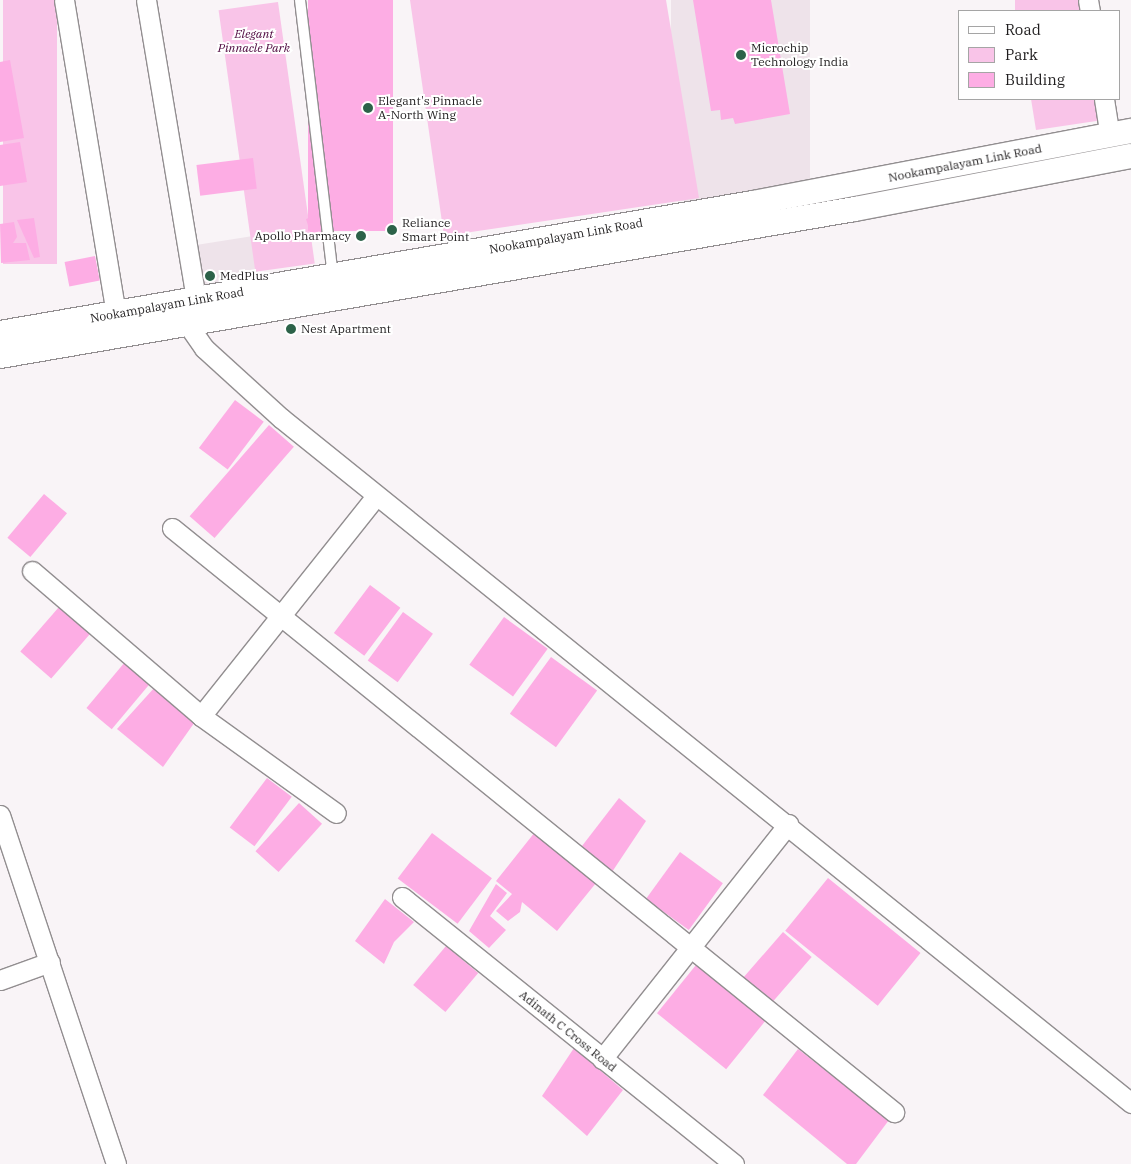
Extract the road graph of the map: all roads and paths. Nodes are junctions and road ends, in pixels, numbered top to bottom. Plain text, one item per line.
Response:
1 (64, 0) edge
2 (146, 0) edge
3 (300, 0) edge
4 (1104, 100) edge
5 (1120, 133) edge
6 (1131, 156) edge
7 (334, 277) junction
8 (190, 301) junction
9 (116, 314) junction
10 (188, 325) junction
11 (0, 333) edge
12 (0, 356) edge
13 (376, 496) junction
14 (172, 528) dead end
15 (32, 571) dead end
16 (281, 615) junction
17 (201, 716) junction
18 (336, 813) dead end
19 (0, 815) edge
20 (788, 824) junction
21 (402, 897) dead end
22 (689, 948) junction
23 (50, 962) junction
24 (0, 980) edge
25 (602, 1059) junction
26 (1131, 1103) edge
27 (894, 1112) dead end
28 (116, 1164) edge
29 (734, 1164) edge

1 - 9 street
2 - 8 street
3 - 7 lane
4 - 5 street
5 - 7 street, Nookampalayam Link Road
6 - 10 street, Nookampalayam Link Road
7 - 8 street, Nookampalayam Link Road
8 - 9 street, Nookampalayam Link Road
8 - 10 street
9 - 11 street, Nookampalayam Link Road
10 - 12 street, Nookampalayam Link Road
10 - 13 street
13 - 16 street
13 - 20 street
14 - 16 street
15 - 17 street
16 - 17 street
16 - 22 street
17 - 18 street
19 - 23 street
20 - 22 street
20 - 26 street
21 - 25 street, Adinath C Cross Road
22 - 25 street
22 - 27 street
23 - 24 street
23 - 28 street
25 - 29 street, Adinath C Cross Road

